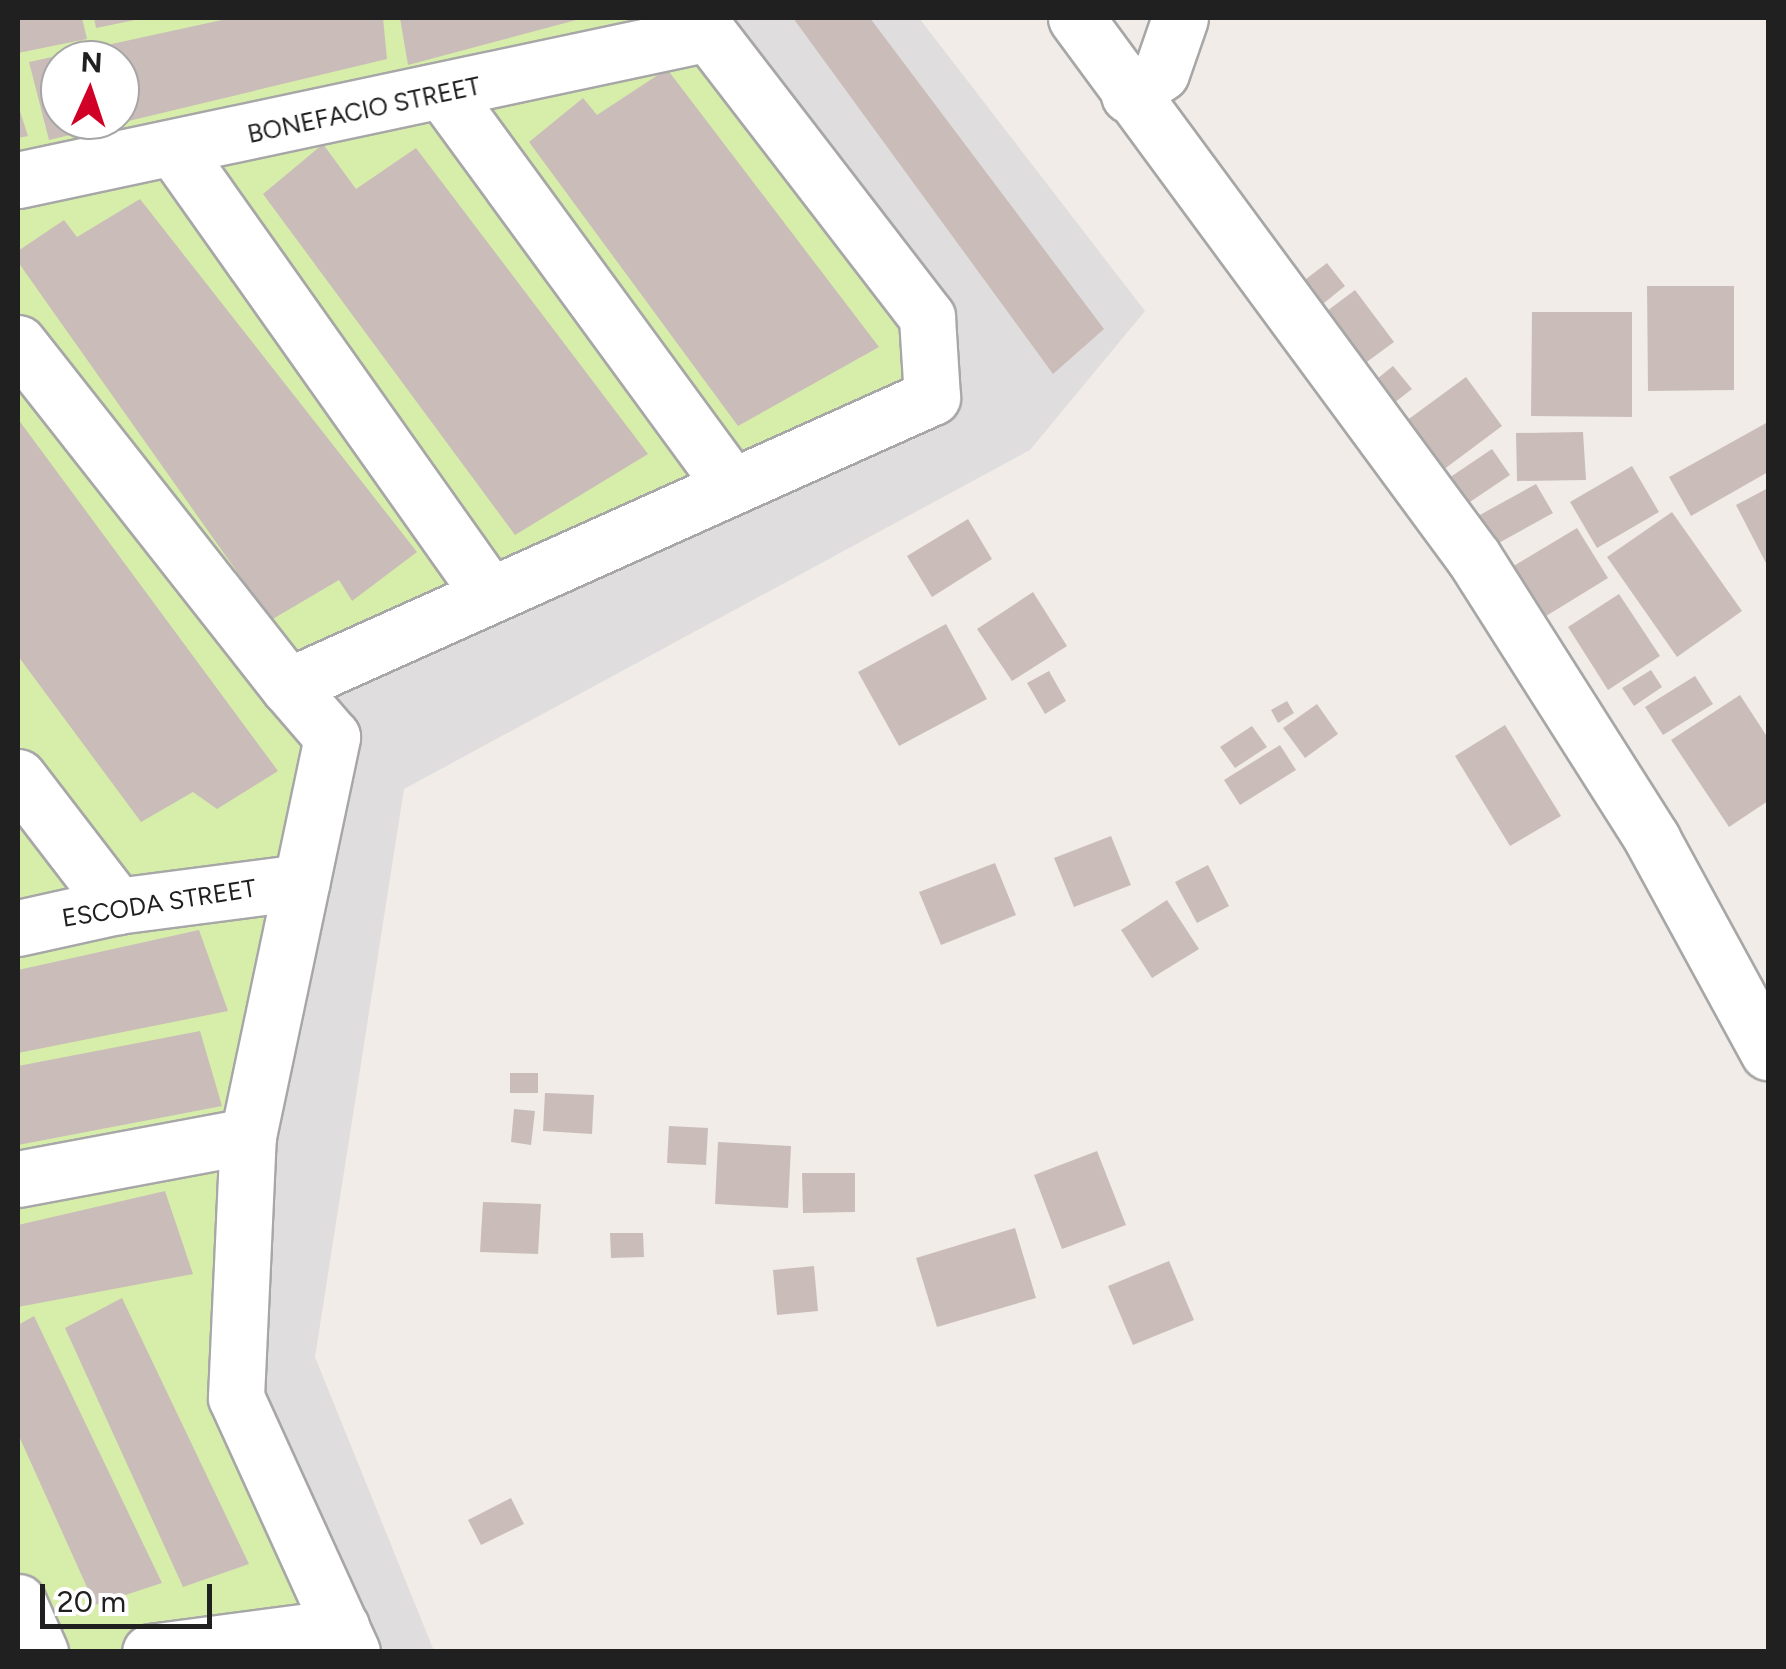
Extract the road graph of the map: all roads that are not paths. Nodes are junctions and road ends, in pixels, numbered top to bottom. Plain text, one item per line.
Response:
1 (1076, 18) edge
2 (1180, 18) edge
3 (703, 25) edge
4 (444, 93) junction
5 (1129, 95) junction
6 (175, 150) junction
7 (18, 180) edge
8 (18, 343) edge
9 (730, 484) junction
10 (490, 595) junction
11 (288, 686) junction
12 (18, 777) edge
13 (301, 882) junction
14 (117, 906) junction
15 (18, 928) edge
16 (1768, 1052) edge
17 (248, 1136) junction
18 (18, 1178) edge
19 (18, 1602) edge
20 (346, 1640) edge
21 (40, 1652) edge
22 (150, 1652) edge

1 - 5 street
2 - 5 street
3 - 4 street, BONEFACIO STREET
3 - 9 street
4 - 6 street, BONEFACIO STREET
4 - 9 street
5 - 16 street
6 - 7 street, BONEFACIO STREET
6 - 10 street
8 - 11 street
9 - 10 street
10 - 11 street
11 - 13 street
12 - 14 street
13 - 14 street, ESCODA STREET
13 - 17 street
14 - 15 street, ESCODA STREET
17 - 18 street
17 - 20 street
19 - 21 street
20 - 22 street

